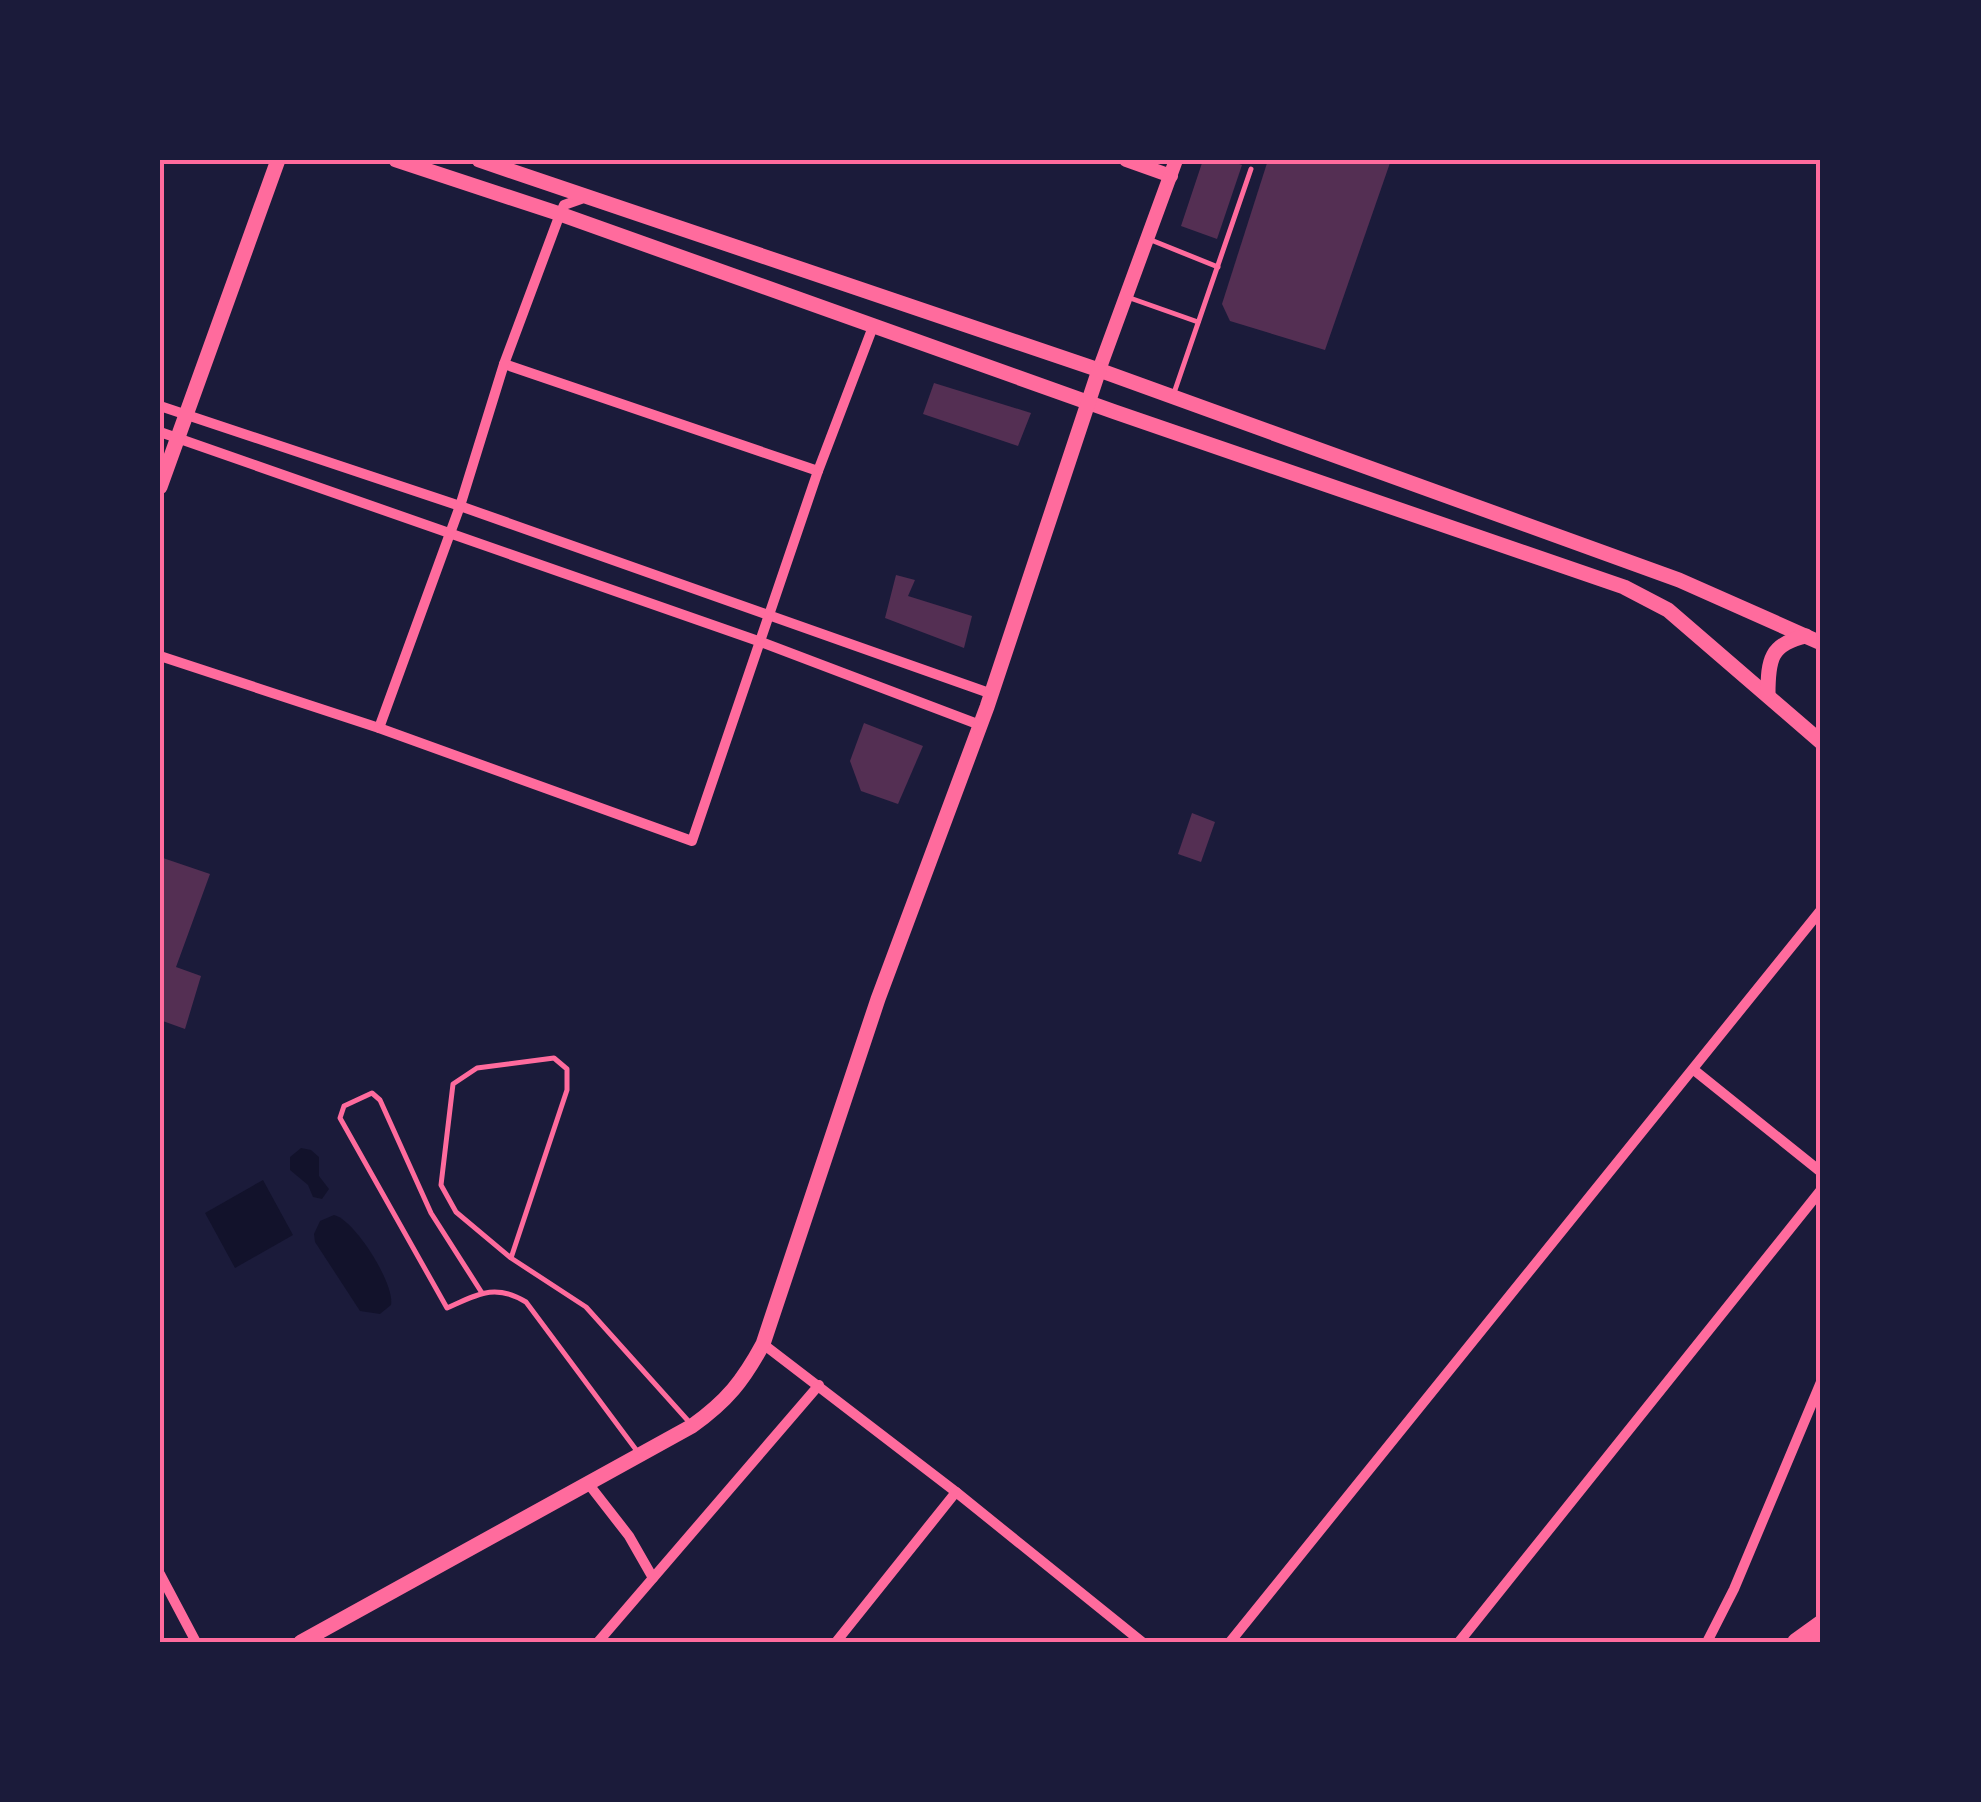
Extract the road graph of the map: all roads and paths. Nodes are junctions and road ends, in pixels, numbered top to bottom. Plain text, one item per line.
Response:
1 (278, 160) edge
2 (396, 160) edge
3 (479, 160) edge
4 (1126, 160) edge
5 (1176, 160) edge
6 (1252, 169) dead end
7 (1172, 176) junction
8 (600, 199) junction
9 (560, 214) junction
10 (1148, 239) junction
11 (1218, 267) junction
12 (1126, 297) junction
13 (1198, 322) junction
14 (874, 324) junction
15 (504, 364) junction
16 (1099, 370) junction
17 (1172, 397) junction
18 (1090, 402) junction
19 (160, 406) edge
20 (186, 415) junction
21 (160, 432) edge
22 (178, 438) junction
23 (818, 471) junction
24 (160, 488) edge
25 (460, 506) junction
26 (450, 531) junction
27 (771, 614) junction
28 (1813, 640) edge
29 (761, 642) junction
30 (160, 656) edge
31 (992, 694) junction
32 (1768, 694) junction
33 (980, 726) junction
34 (379, 728) junction
35 (1821, 742) edge
36 (1821, 910) edge
37 (1694, 1070) junction
38 (1821, 1172) edge
39 (1821, 1190) edge
40 (511, 1258) junction
41 (482, 1292) junction
42 (764, 1344) junction
43 (1821, 1382) edge
44 (819, 1386) junction
45 (692, 1426) junction
46 (639, 1455) junction
47 (587, 1482) junction
48 (956, 1492) junction
49 (160, 1574) edge
50 (653, 1578) junction
51 (1821, 1624) edge
52 (196, 1642) edge
53 (300, 1642) edge
54 (598, 1642) edge
55 (836, 1642) edge
56 (1142, 1642) edge
57 (1230, 1642) edge
58 (1459, 1642) edge
59 (1707, 1642) edge
60 (1796, 1642) edge

1 - 20 main road
2 - 9 main road
3 - 8 main road
4 - 7 street
5 - 7 street
6 - 11 lane
7 - 10 street
8 - 9 street
8 - 16 main road
9 - 14 main road
9 - 15 street
10 - 11 lane
10 - 12 street
11 - 13 lane
12 - 13 lane
12 - 16 street
13 - 17 lane
14 - 18 main road
14 - 23 street
15 - 23 street
15 - 25 street
16 - 17 main road
16 - 18 main road
17 - 28 main road
18 - 31 main road
18 - 32 main road
19 - 20 street
20 - 22 main road
20 - 25 street
21 - 22 street
22 - 24 main road
22 - 26 street
23 - 27 street
25 - 26 street
25 - 27 street
26 - 29 street
26 - 34 street
27 - 29 street
27 - 31 street
28 - 32 main road
29 - 33 street
29 - 34 street
30 - 34 street
31 - 33 main road
32 - 35 main road
33 - 42 main road
36 - 37 street
37 - 38 street
37 - 57 street
39 - 58 street
40 - 40 lane
40 - 45 lane
41 - 41 lane
41 - 46 lane
42 - 44 street
42 - 45 main road
43 - 59 street
44 - 48 street
44 - 50 street
45 - 46 main road
46 - 47 main road
47 - 50 street
47 - 53 main road
48 - 55 street
48 - 56 street
49 - 52 street
50 - 54 street
51 - 60 main road

